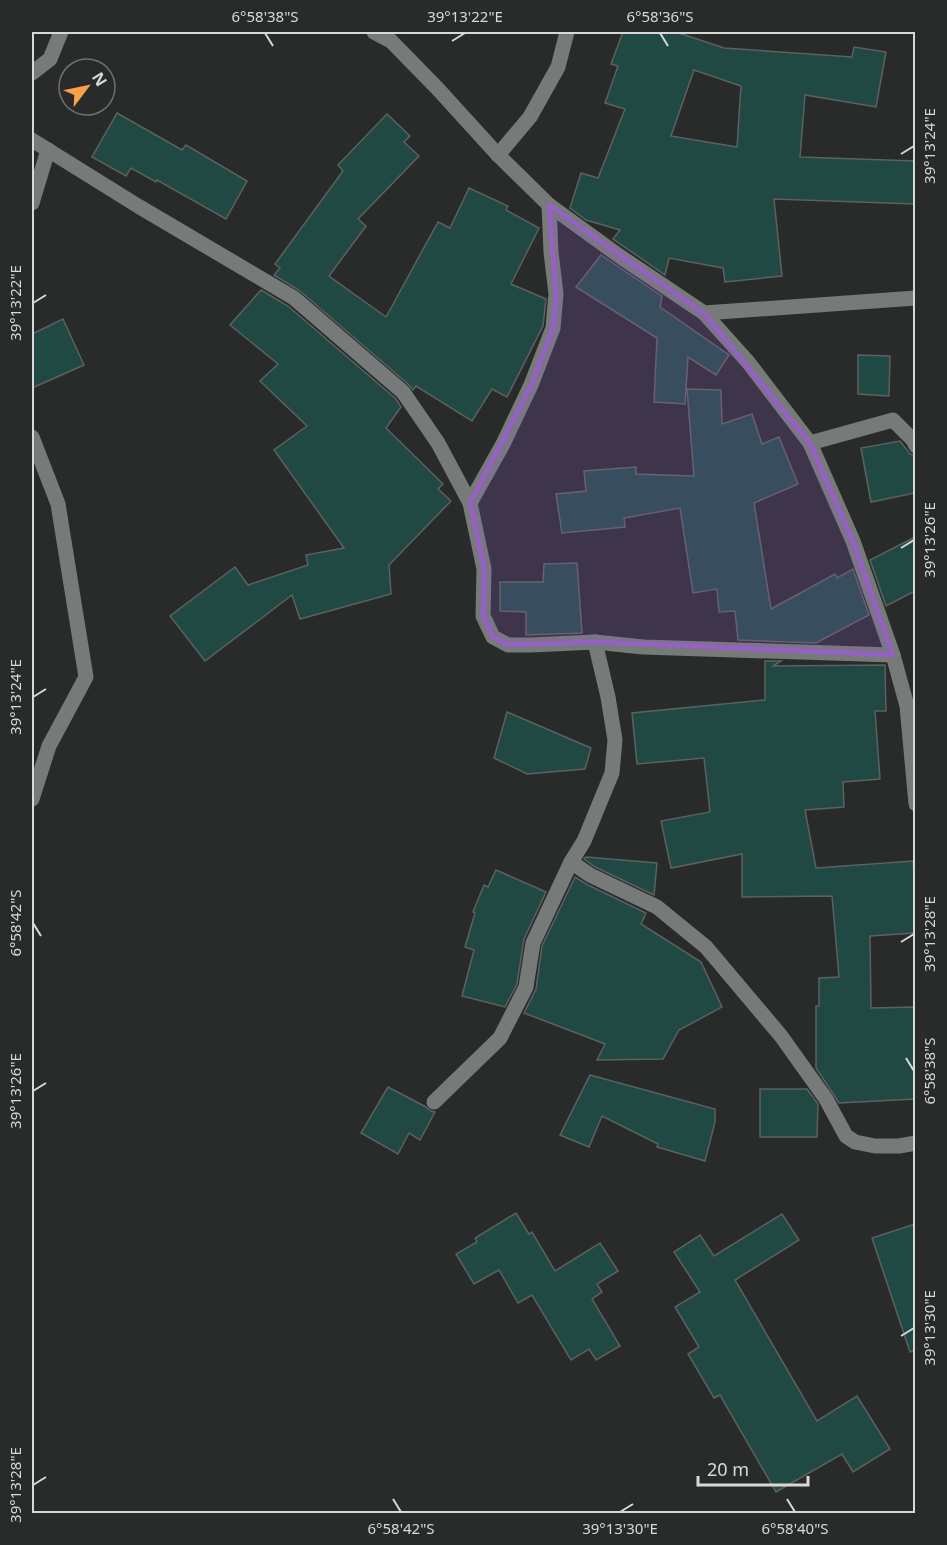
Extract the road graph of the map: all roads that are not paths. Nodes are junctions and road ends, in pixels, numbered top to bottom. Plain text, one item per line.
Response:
1 (61, 32) edge
2 (374, 32) edge
3 (567, 32) edge
4 (32, 73) edge
5 (32, 140) edge
6 (48, 150) junction
7 (498, 155) junction
8 (32, 203) edge
9 (549, 205) junction
10 (915, 298) edge
11 (704, 313) junction
12 (32, 437) edge
13 (810, 443) junction
14 (915, 446) edge
15 (470, 503) junction
16 (595, 642) junction
17 (893, 655) junction
18 (32, 799) edge
19 (915, 804) edge
20 (571, 862) junction
21 (434, 1102) dead end
22 (915, 1143) edge

1 - 4 street
2 - 7 street
3 - 7 street
5 - 6 street
6 - 8 street
6 - 15 street
7 - 9 street
9 - 11 street
9 - 15 street
10 - 11 street
11 - 13 street
12 - 18 street
13 - 14 street
13 - 17 street
15 - 16 street
16 - 17 street
16 - 20 street
17 - 19 street
20 - 21 street
20 - 22 street

